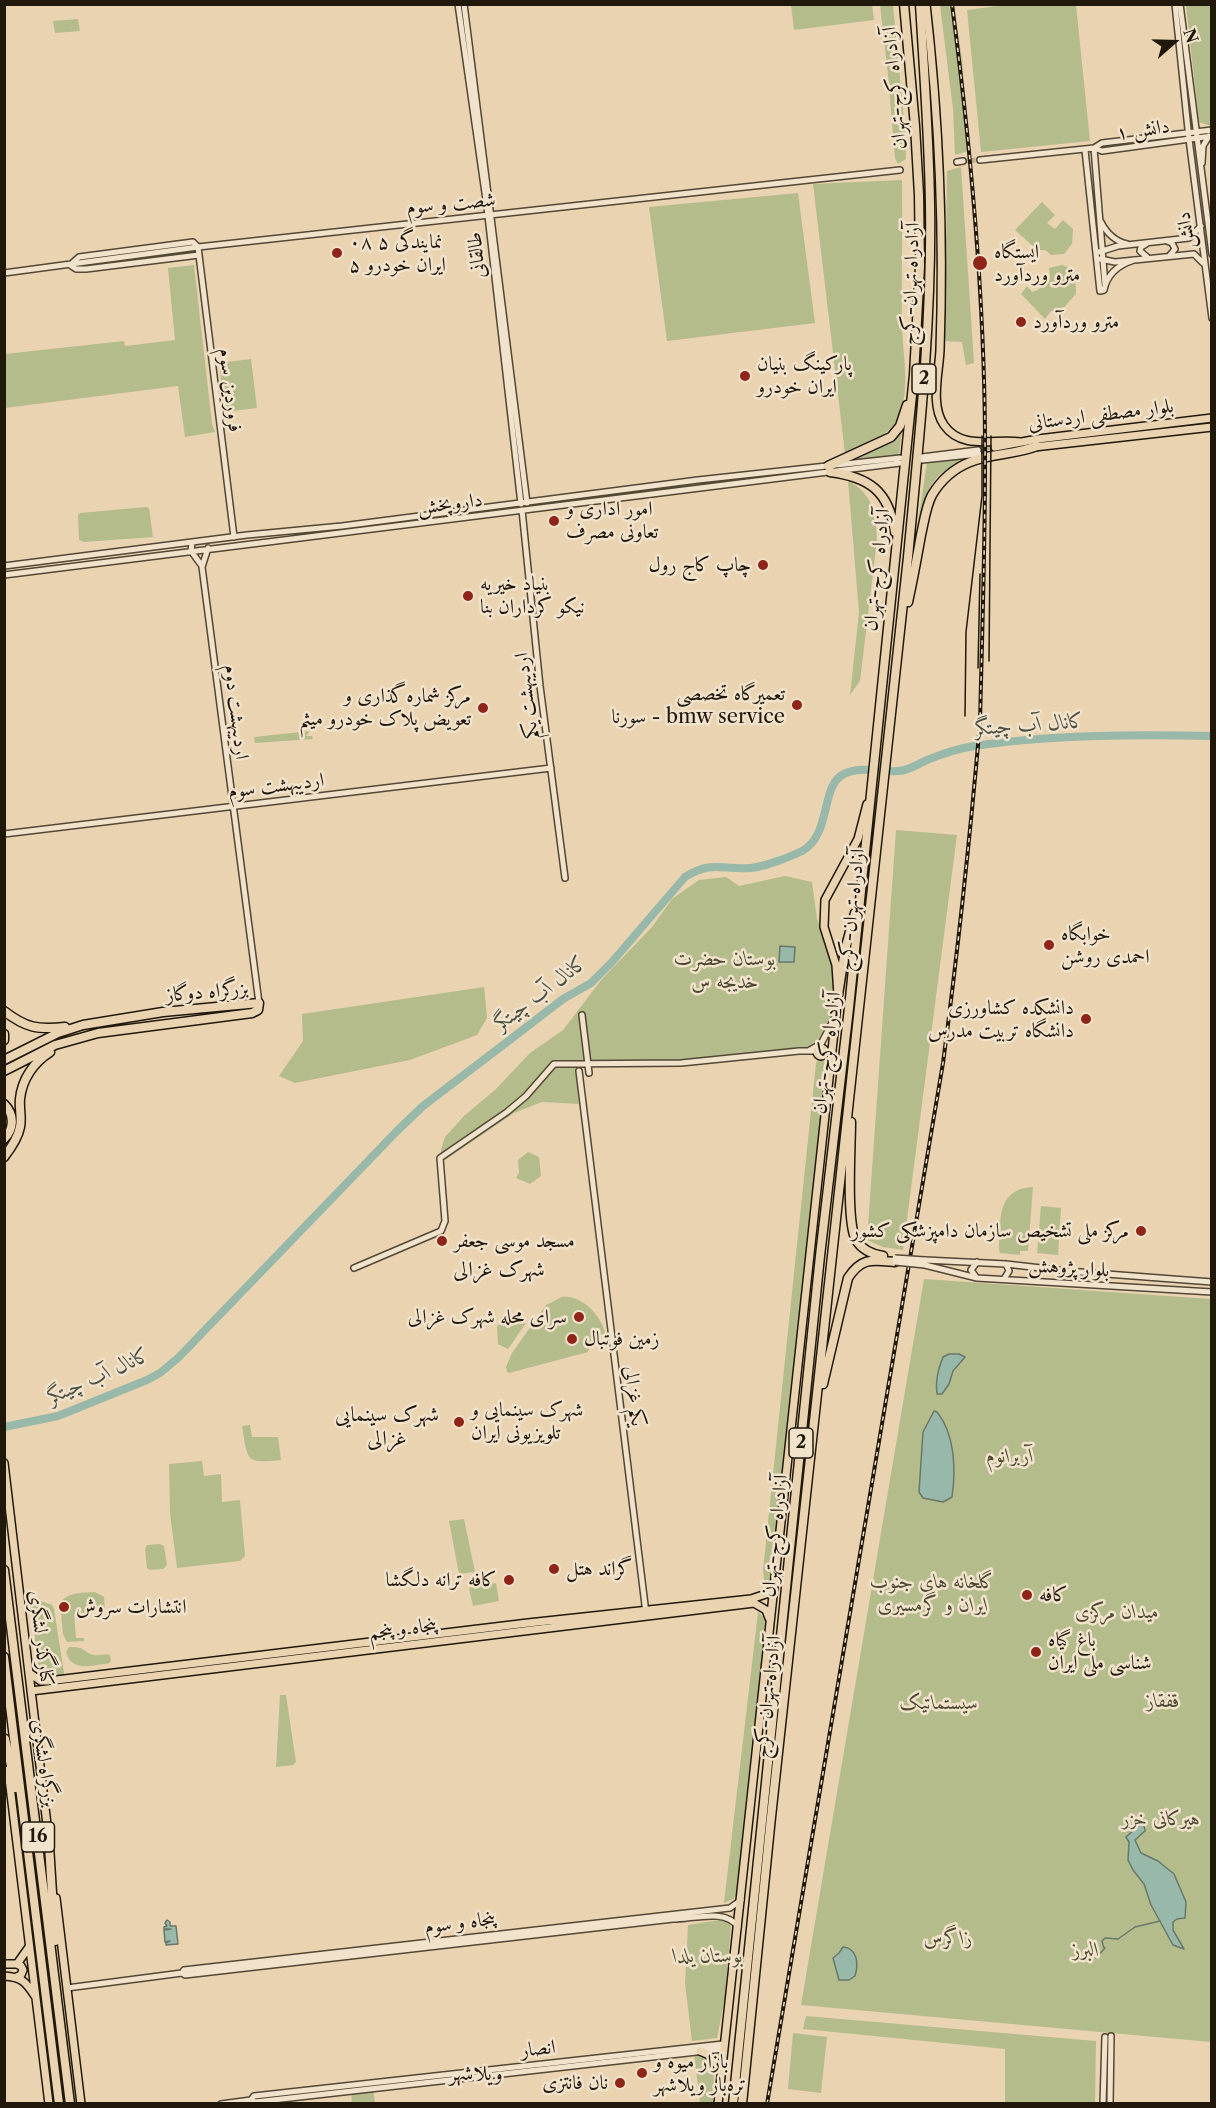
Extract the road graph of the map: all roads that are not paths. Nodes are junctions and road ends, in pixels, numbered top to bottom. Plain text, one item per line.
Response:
1 (458, 4) edge
2 (464, 4) edge
3 (904, 4) edge
4 (920, 4) edge
5 (926, 4) edge
6 (1175, 4) edge
7 (1180, 4) edge
8 (1212, 130) edge
9 (1192, 135) junction
10 (1210, 136) edge
11 (1094, 148) junction
12 (1085, 150) junction
13 (980, 159) tunnel mouth
14 (900, 170) dead end
15 (1202, 173) junction
16 (490, 216) junction
17 (1099, 219) junction
18 (1200, 226) junction
19 (1167, 241) junction
20 (1148, 243) junction
21 (1132, 245) junction
22 (198, 247) junction
23 (1102, 251) junction
24 (1212, 254) edge
25 (199, 255) junction
26 (1095, 256) junction
27 (1168, 256) junction
28 (1149, 258) junction
29 (1103, 260) junction
30 (1134, 260) junction
31 (1205, 264) junction
32 (70, 265) junction
33 (4, 273) edge
34 (1105, 285) junction
35 (1212, 318) edge
36 (914, 375) junction
37 (1212, 413) edge
38 (1212, 418) edge
39 (1194, 420) junction
40 (1212, 429) edge
41 (1020, 442) junction
42 (1037, 446) junction
43 (979, 452) tunnel mouth
44 (922, 458) dead end
45 (900, 461) dead end
46 (829, 469) junction
47 (698, 480) junction
48 (697, 488) junction
49 (642, 492) junction
50 (523, 506) junction
51 (234, 537) junction
52 (192, 543) junction
53 (208, 549) junction
54 (191, 551) junction
55 (896, 555) junction
56 (4, 566) edge
57 (202, 567) junction
58 (4, 575) edge
59 (899, 636) junction
60 (551, 768) junction
61 (872, 782) junction
62 (233, 806) junction
63 (4, 834) edge
64 (565, 878) dead end
65 (861, 890) junction
66 (838, 995) junction
67 (259, 1003) junction
68 (4, 1011) edge
69 (582, 1016) dead end
70 (835, 1018) junction
71 (83, 1025) junction
72 (4, 1034) edge
73 (76, 1038) junction
74 (4, 1040) edge
75 (821, 1053) junction
76 (4, 1060) edge
77 (587, 1063) junction
78 (4, 1071) edge
79 (579, 1071) dead end
80 (589, 1073) dead end
81 (848, 1101) junction
82 (4, 1104) edge
83 (4, 1140) edge
84 (4, 1157) edge
85 (895, 1260) junction
86 (977, 1262) junction
87 (925, 1263) junction
88 (1006, 1264) junction
89 (354, 1268) dead end
90 (976, 1278) junction
91 (1004, 1279) junction
92 (1212, 1282) edge
93 (1212, 1292) edge
94 (816, 1413) junction
95 (4, 1463) edge
96 (4, 1570) edge
97 (774, 1583) junction
98 (753, 1601) junction
99 (646, 1614) junction
100 (770, 1621) junction
101 (4, 1657) edge
102 (257, 1660) junction
103 (29, 1673) junction
104 (44, 1681) junction
105 (31, 1691) junction
106 (45, 1691) junction
107 (5, 1738) edge
108 (24, 1818) junction
109 (48, 1829) junction
110 (741, 1900) junction
111 (733, 1907) junction
112 (673, 1916) junction
113 (731, 1918) junction
114 (738, 1928) junction
115 (30, 1946) junction
116 (4, 1964) edge
117 (17, 1964) junction
118 (55, 1975) junction
119 (4, 1976) edge
120 (17, 1977) junction
121 (67, 1988) junction
122 (36, 1998) junction
123 (723, 2046) junction
124 (700, 2051) junction
125 (721, 2070) junction
126 (251, 2100) junction
127 (49, 2103) edge
128 (59, 2103) edge
129 (70, 2103) edge
130 (81, 2103) edge
131 (221, 2103) edge
132 (718, 2103) edge
133 (733, 2103) edge
134 (742, 2103) edge
135 (1103, 2103) edge
136 (1110, 2103) edge

1 - 16 street, طالقانی
2 - 16 street, طالقانی
3 - 36 highway, آزادراه کرج-تهران / 2
4 - 59 highway, آزادراه تهران-کرج / 2
5 - 41 main road
6 - 9 street, دانش
7 - 9 street, دانش
8 - 9 street
9 - 10 street
9 - 11 street, دانش ۱
9 - 15 street, دانش
9 - 18 street, دانش
10 - 15 street
11 - 12 street, دانش ۱
11 - 17 street
12 - 13 street, دانش ۱
12 - 26 street
14 - 16 street, شصت و سوم
15 - 24 street, دانش
16 - 22 street, شصت و سوم
16 - 50 street, طالقانی
17 - 21 street
17 - 23 street
18 - 19 street
18 - 31 street, دانش
19 - 20 street
19 - 27 street
20 - 21 street
20 - 28 street
21 - 23 street
22 - 25 street, فروردین سوم
22 - 32 street, شصت و سوم
23 - 26 street
23 - 29 street
25 - 32 street
25 - 51 street, فروردین سوم
26 - 29 street
26 - 34 street
27 - 28 street
27 - 31 street
28 - 30 street
29 - 30 street
29 - 34 street
30 - 34 street
31 - 35 street, دانش
32 - 33 street, شصت و سوم
36 - 46 highway
36 - 55 highway, آزادراه کرج-تهران / 2
37 - 39 main road
38 - 39 main road, بلوار مصطفی اردستانی
39 - 41 main road, بلوار مصطفی اردستانی
40 - 42 main road, بلوار مصطفی اردستانی
41 - 42 main road, بلوار مصطفی اردستانی
42 - 59 highway
43 - 44 street
45 - 46 street, داروپخش
46 - 47 street, داروپخش
46 - 48 street, داروپخش
46 - 55 highway
47 - 48 street
47 - 49 street, داروپخش
48 - 49 street, داروپخش
49 - 50 street, داروپخش
49 - 50 street, داروپخش
50 - 51 street, داروپخش
50 - 53 street, داروپخش
50 - 60 street, اردیبهشت یکم
51 - 52 street, داروپخش
52 - 54 street
52 - 56 street, داروپخش
53 - 54 street, داروپخش
53 - 57 street, اردیبهشت دوم
54 - 57 street, اردیبهشت دوم
54 - 58 street, داروپخش
55 - 61 highway, آزادراه کرج-تهران / 2
57 - 62 street, اردیبهشت دوم
59 - 81 highway, آزادراه تهران-کرج / 2
60 - 62 street, اردیبهشت سوم
60 - 64 street, اردیبهشت یکم
61 - 65 highway, آزادراه کرج-تهران / 2
61 - 66 main road
62 - 63 street, اردیبهشت سوم
62 - 67 street, اردیبهشت دوم
65 - 66 highway
65 - 133 highway, آزادراه کرج-تهران / 2
66 - 70 main road
67 - 71 highway, بزرگراه دوگاز
67 - 73 highway, بزرگراه دوگاز
68 - 71 highway
69 - 77 street
70 - 75 street
70 - 75 main road
71 - 76 highway, بزرگراه دوگاز
72 - 74 highway
73 - 78 highway, بزرگراه دوگاز
73 - 84 highway
75 - 77 street
75 - 97 main road
77 - 80 street
77 - 89 street
79 - 99 street, یکم غزالی
81 - 85 highway
81 - 94 highway, آزادراه تهران-کرج / 2
82 - 83 highway
85 - 87 street, bridge
85 - 94 highway
86 - 87 street, بلوار پژوهش
86 - 88 street, بلوار پژوهش
86 - 90 street
87 - 90 street, بلوار پژوهش
88 - 91 street
88 - 92 street, بلوار پژوهش
90 - 91 street, بلوار پژوهش
91 - 93 street, بلوار پژوهش
94 - 134 highway, آزادراه تهران-کرج / 2
95 - 103 main road, کنارگذر لشگری
96 - 118 highway, بزرگراه لشگری / 16
97 - 98 main road
97 - 100 main road
98 - 99 main road, پنجاه و پنجم
98 - 100 main road
99 - 102 main road, پنجاه و پنجم
100 - 110 main road
101 - 108 highway, بزرگراه لشگری / 16
102 - 104 main road, پنجاه و پنجم
102 - 106 main road, پنجاه و پنجم
103 - 104 main road
103 - 105 main road, کنارگذر لشگری
104 - 106 main road
105 - 106 main road, پنجاه و پنجم
105 - 109 main road, کنارگذر لشگری
107 - 108 highway
107 - 115 main road
108 - 128 highway, بزرگراه لشگری / 16
109 - 118 highway
109 - 121 main road, کنارگذر لشگری
110 - 111 street
110 - 114 main road
111 - 112 street, پنجاه و سوم
111 - 113 street
112 - 113 street, پنجاه و سوم
112 - 121 street, پنجاه و سوم
113 - 114 street
114 - 123 main road
115 - 117 main road
115 - 122 main road
116 - 117 main road
117 - 120 main road
118 - 129 highway, بزرگراه لشگری / 16
119 - 120 main road
120 - 122 main road
121 - 130 main road, کنارگذر لشگری
122 - 127 main road
123 - 124 street, انصار
123 - 125 main road
123 - 126 street, انصار
124 - 125 main road
124 - 126 street, انصار
125 - 132 main road
126 - 131 street, انصار
135 - 136 street

